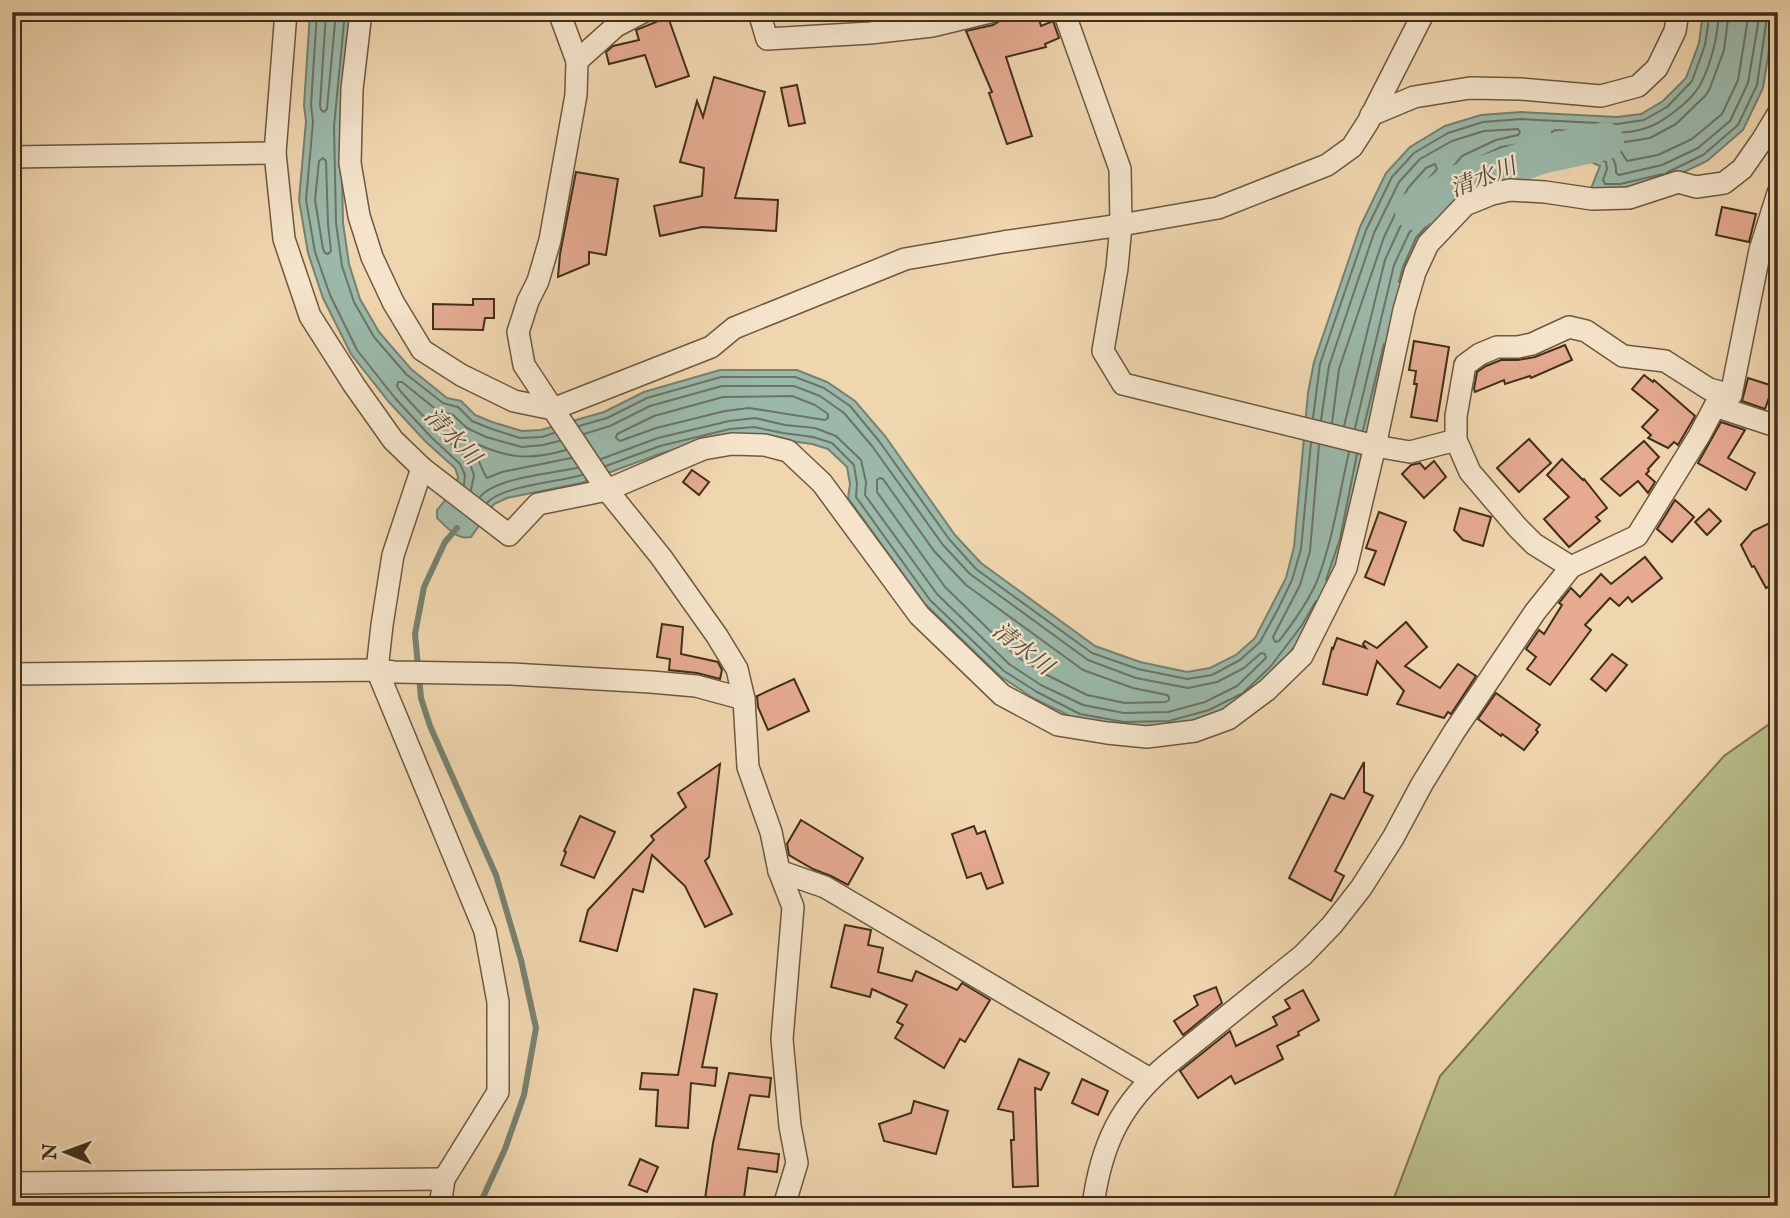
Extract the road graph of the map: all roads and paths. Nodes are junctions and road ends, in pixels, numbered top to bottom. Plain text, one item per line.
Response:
1 (286, 12) edge
2 (361, 12) edge
3 (559, 12) edge
4 (643, 12) edge
5 (759, 12) edge
6 (990, 12) edge
7 (1064, 12) edge
8 (1424, 12) edge
9 (1678, 12) edge
10 (577, 61) junction
11 (1778, 114) edge
12 (1371, 115) junction
13 (275, 153) junction
14 (12, 157) edge
15 (1778, 193) edge
16 (1121, 225) junction
17 (1723, 400) junction
18 (553, 409) junction
19 (1778, 419) edge
20 (1456, 440) junction
21 (1375, 446) junction
22 (422, 468) junction
23 (607, 490) junction
24 (1571, 568) junction
25 (386, 671) junction
26 (12, 674) edge
27 (744, 699) junction
28 (779, 871) junction
29 (1150, 1079) junction
30 (444, 1179) junction
31 (12, 1183) edge
32 (440, 1206) edge
33 (784, 1206) edge
34 (1093, 1206) edge

1 - 13 street
2 - 18 street
3 - 10 street
4 - 10 street
5 - 6 street
7 - 16 street
8 - 12 street
9 - 12 street
10 - 18 street
11 - 21 street
12 - 16 street
13 - 14 street
13 - 22 street
15 - 17 street
16 - 18 street
16 - 21 street
17 - 19 street
17 - 20 street
17 - 24 street
18 - 23 street
20 - 21 street
20 - 24 street
21 - 23 street
22 - 23 street
22 - 25 street
23 - 27 street
24 - 29 street
25 - 26 street
25 - 27 street
25 - 30 street
27 - 28 street
28 - 29 street
28 - 33 street
29 - 34 street
30 - 31 street
30 - 32 street

